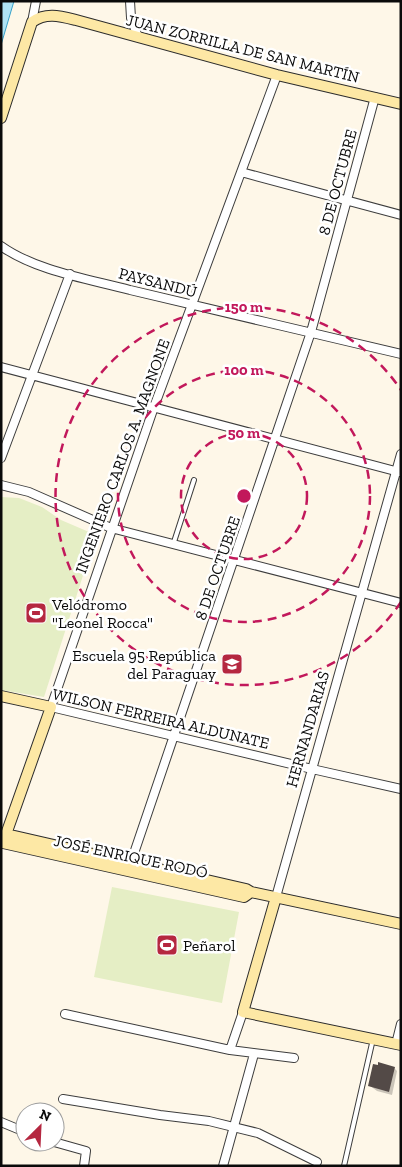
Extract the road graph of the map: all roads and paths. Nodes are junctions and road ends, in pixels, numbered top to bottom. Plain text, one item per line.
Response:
1 (36, 1) edge
2 (130, 1) edge
3 (32, 22) junction
4 (138, 37) junction
5 (277, 75) junction
6 (375, 98) junction
7 (401, 104) edge
8 (1, 118) edge
9 (241, 172) junction
10 (347, 200) junction
11 (401, 215) edge
12 (1, 246) edge
13 (70, 274) junction
14 (192, 305) junction
15 (311, 332) junction
16 (401, 354) edge
17 (1, 368) edge
18 (32, 376) junction
19 (154, 407) junction
20 (275, 438) junction
21 (401, 454) edge
22 (1, 458) edge
23 (398, 472) edge
24 (194, 480) dead end
25 (1, 485) edge
26 (111, 528) junction
27 (173, 544) junction
28 (234, 560) junction
29 (361, 593) junction
30 (401, 603) edge
31 (1, 696) edge
32 (51, 707) junction
33 (174, 736) junction
34 (312, 769) junction
35 (401, 789) edge
36 (3, 842) edge
37 (129, 867) junction
38 (276, 897) junction
39 (401, 924) edge
40 (243, 1012) junction
41 (65, 1014) dead end
42 (401, 1024) edge
43 (373, 1039) junction
44 (398, 1045) edge
45 (230, 1050) junction
46 (254, 1054) junction
47 (294, 1058) dead end
48 (63, 1099) dead end
49 (1, 1122) edge
50 (234, 1127) junction
51 (15, 1128) edge
52 (65, 1145) edge
53 (317, 1162) dead end
54 (84, 1166) edge
55 (223, 1166) edge
56 (344, 1166) edge

1 - 3 street
2 - 4 street
3 - 4 street, JUAN ZORRILLA DE SAN MARTÍN
3 - 8 street
4 - 5 street, JUAN ZORRILLA DE SAN MARTÍN
5 - 6 street, JUAN ZORRILLA DE SAN MARTÍN
5 - 9 street, INGENIERO CARLOS A. MAGNONE
6 - 7 street, JUAN ZORRILLA DE SAN MARTÍN
6 - 10 street, 8 DE OCTUBRE
9 - 10 street
9 - 14 street, INGENIERO CARLOS A. MAGNONE
10 - 11 street
10 - 15 street, 8 DE OCTUBRE
12 - 13 street, PAYSANDÚ
13 - 14 street, PAYSANDÚ
13 - 18 street
14 - 15 street, PAYSANDÚ
14 - 19 street, INGENIERO CARLOS A. MAGNONE
15 - 16 street, PAYSANDÚ
15 - 20 street, 8 DE OCTUBRE
17 - 18 street
18 - 19 street
18 - 22 street
19 - 20 street
19 - 26 street, INGENIERO CARLOS A. MAGNONE
20 - 23 street
20 - 28 street, 8 DE OCTUBRE
21 - 23 street, HERNANDARIAS
23 - 29 street, HERNANDARIAS
24 - 27 lane
25 - 26 street
26 - 27 street
26 - 32 street, INGENIERO CARLOS A. MAGNONE
27 - 28 street
28 - 29 street
28 - 33 street, 8 DE OCTUBRE
29 - 30 street
29 - 34 street, HERNANDARIAS
31 - 32 street, WILSON FERREIRA ALDUNATE
32 - 33 street, WILSON FERREIRA ALDUNATE
32 - 36 street, INGENIERO CARLOS A. MAGNONE
33 - 34 street, WILSON FERREIRA ALDUNATE
33 - 37 street, 8 DE OCTUBRE
34 - 35 street, WILSON FERREIRA ALDUNATE
34 - 38 street, HERNANDARIAS
36 - 37 street, JOSÉ ENRIQUE RODÓ
37 - 38 street, JOSÉ ENRIQUE RODÓ
38 - 39 street, JOSÉ ENRIQUE RODÓ
38 - 40 street, HERNANDARIAS
40 - 43 street
40 - 45 street
41 - 45 street
42 - 44 street
43 - 44 street
43 - 56 lane
45 - 46 street
46 - 47 street
46 - 50 street
48 - 50 street
49 - 51 street
50 - 53 street
50 - 55 street
52 - 54 street

